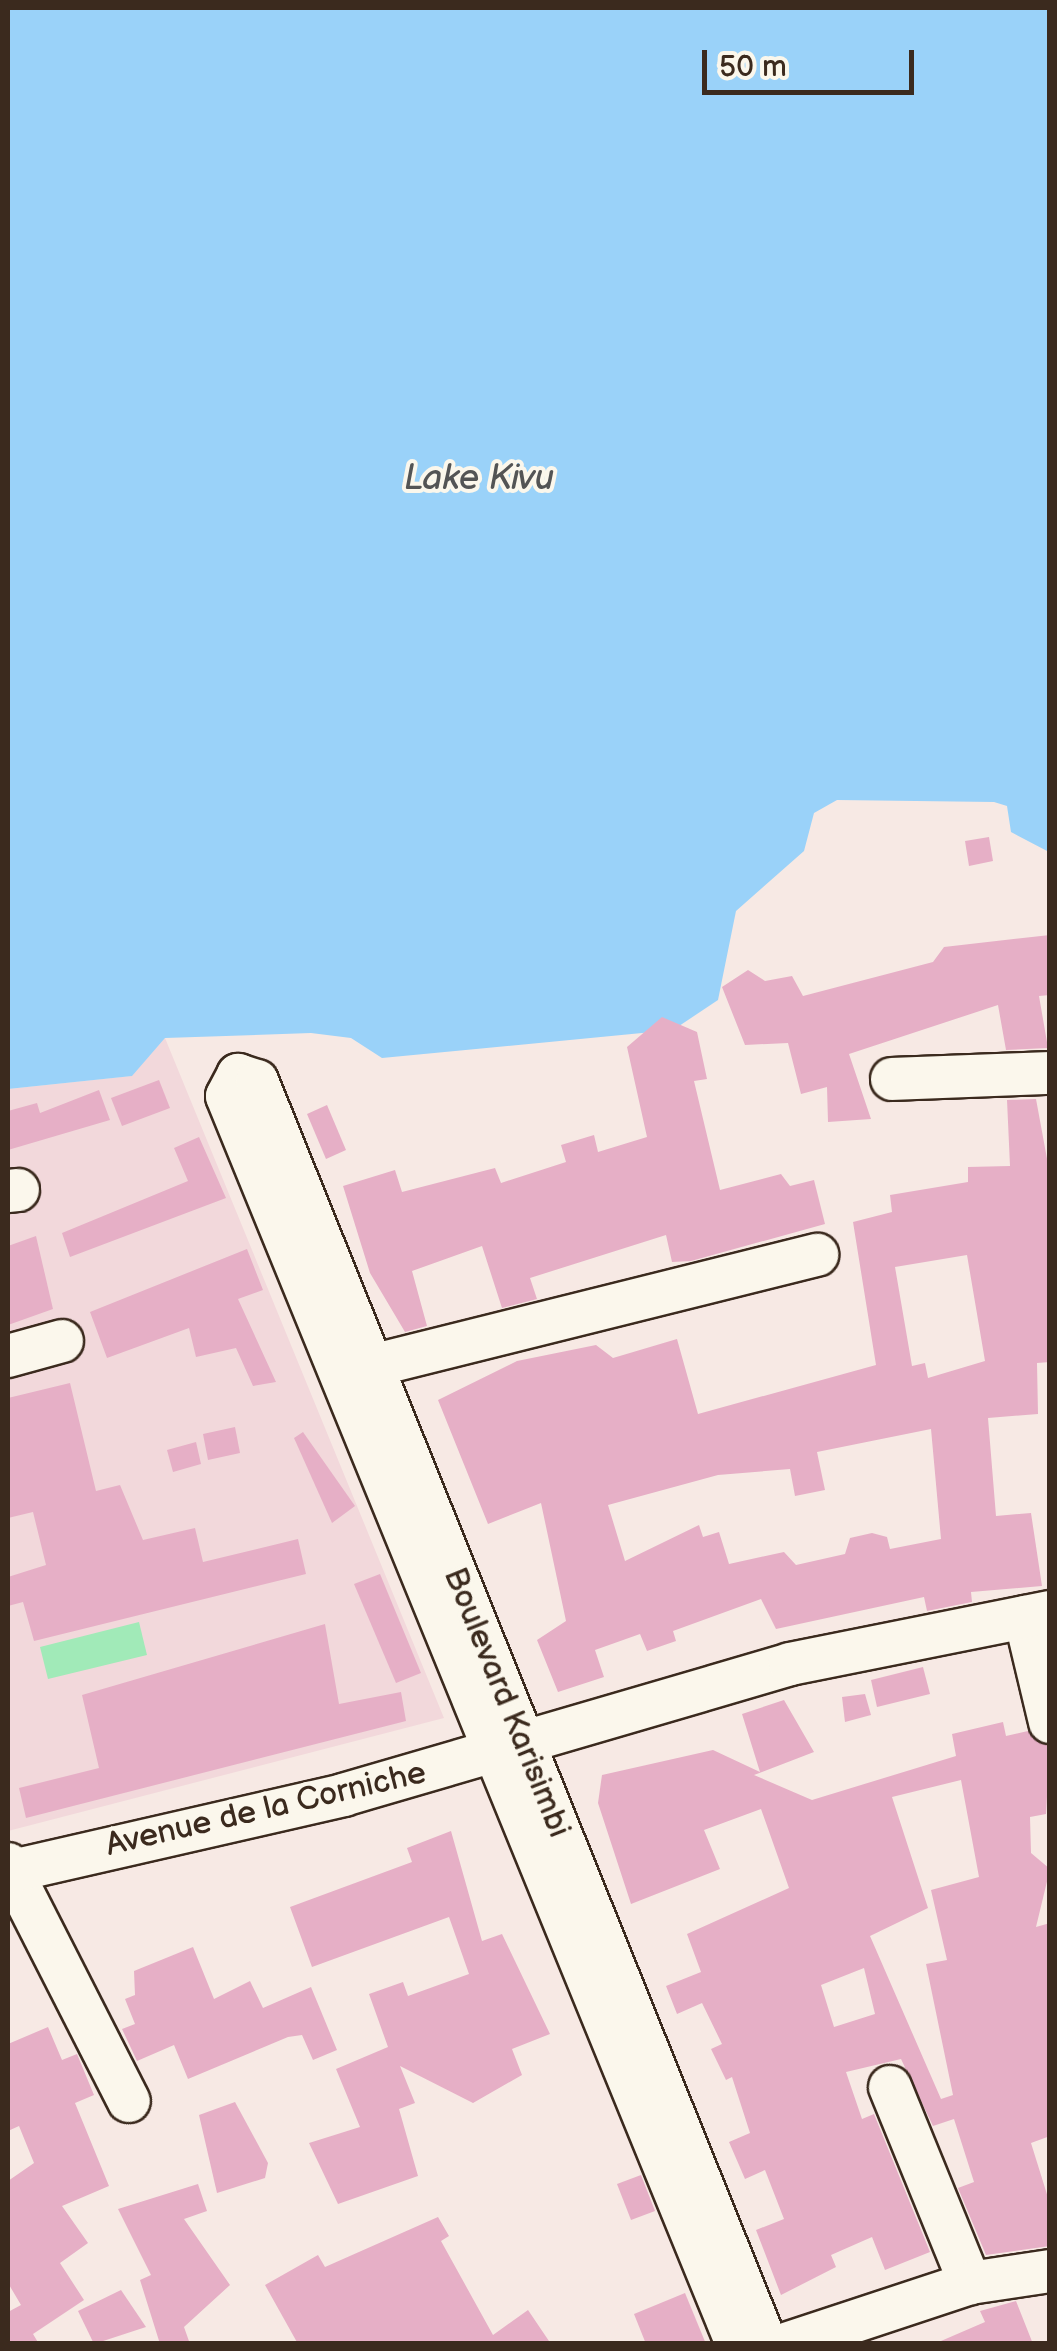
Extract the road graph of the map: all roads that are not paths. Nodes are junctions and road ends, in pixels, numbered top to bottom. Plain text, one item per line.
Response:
1 (1050, 1073) edge
2 (892, 1079) dead end
3 (817, 1255) dead end
4 (62, 1341) dead end
5 (8, 1356) edge
6 (371, 1366) junction
7 (1037, 1615) edge
8 (1050, 1722) edge
9 (507, 1751) junction
10 (8, 1869) edge
11 (890, 2088) dead end
12 (129, 2100) dead end
13 (1050, 2271) edge
14 (970, 2283) junction
15 (737, 2344) edge
16 (766, 2344) edge
17 (786, 2344) edge

1 - 2 street
3 - 6 street
4 - 5 street
6 - 9 street, Boulevard Karisimbi
6 - 9 street, Boulevard Karisimbi
7 - 8 street
7 - 9 street, Avenue de la Corniche
9 - 10 street, Avenue de la Corniche
9 - 15 street
9 - 16 street, Boulevard Karisimbi
10 - 12 street
11 - 14 street
13 - 14 street
14 - 17 street

